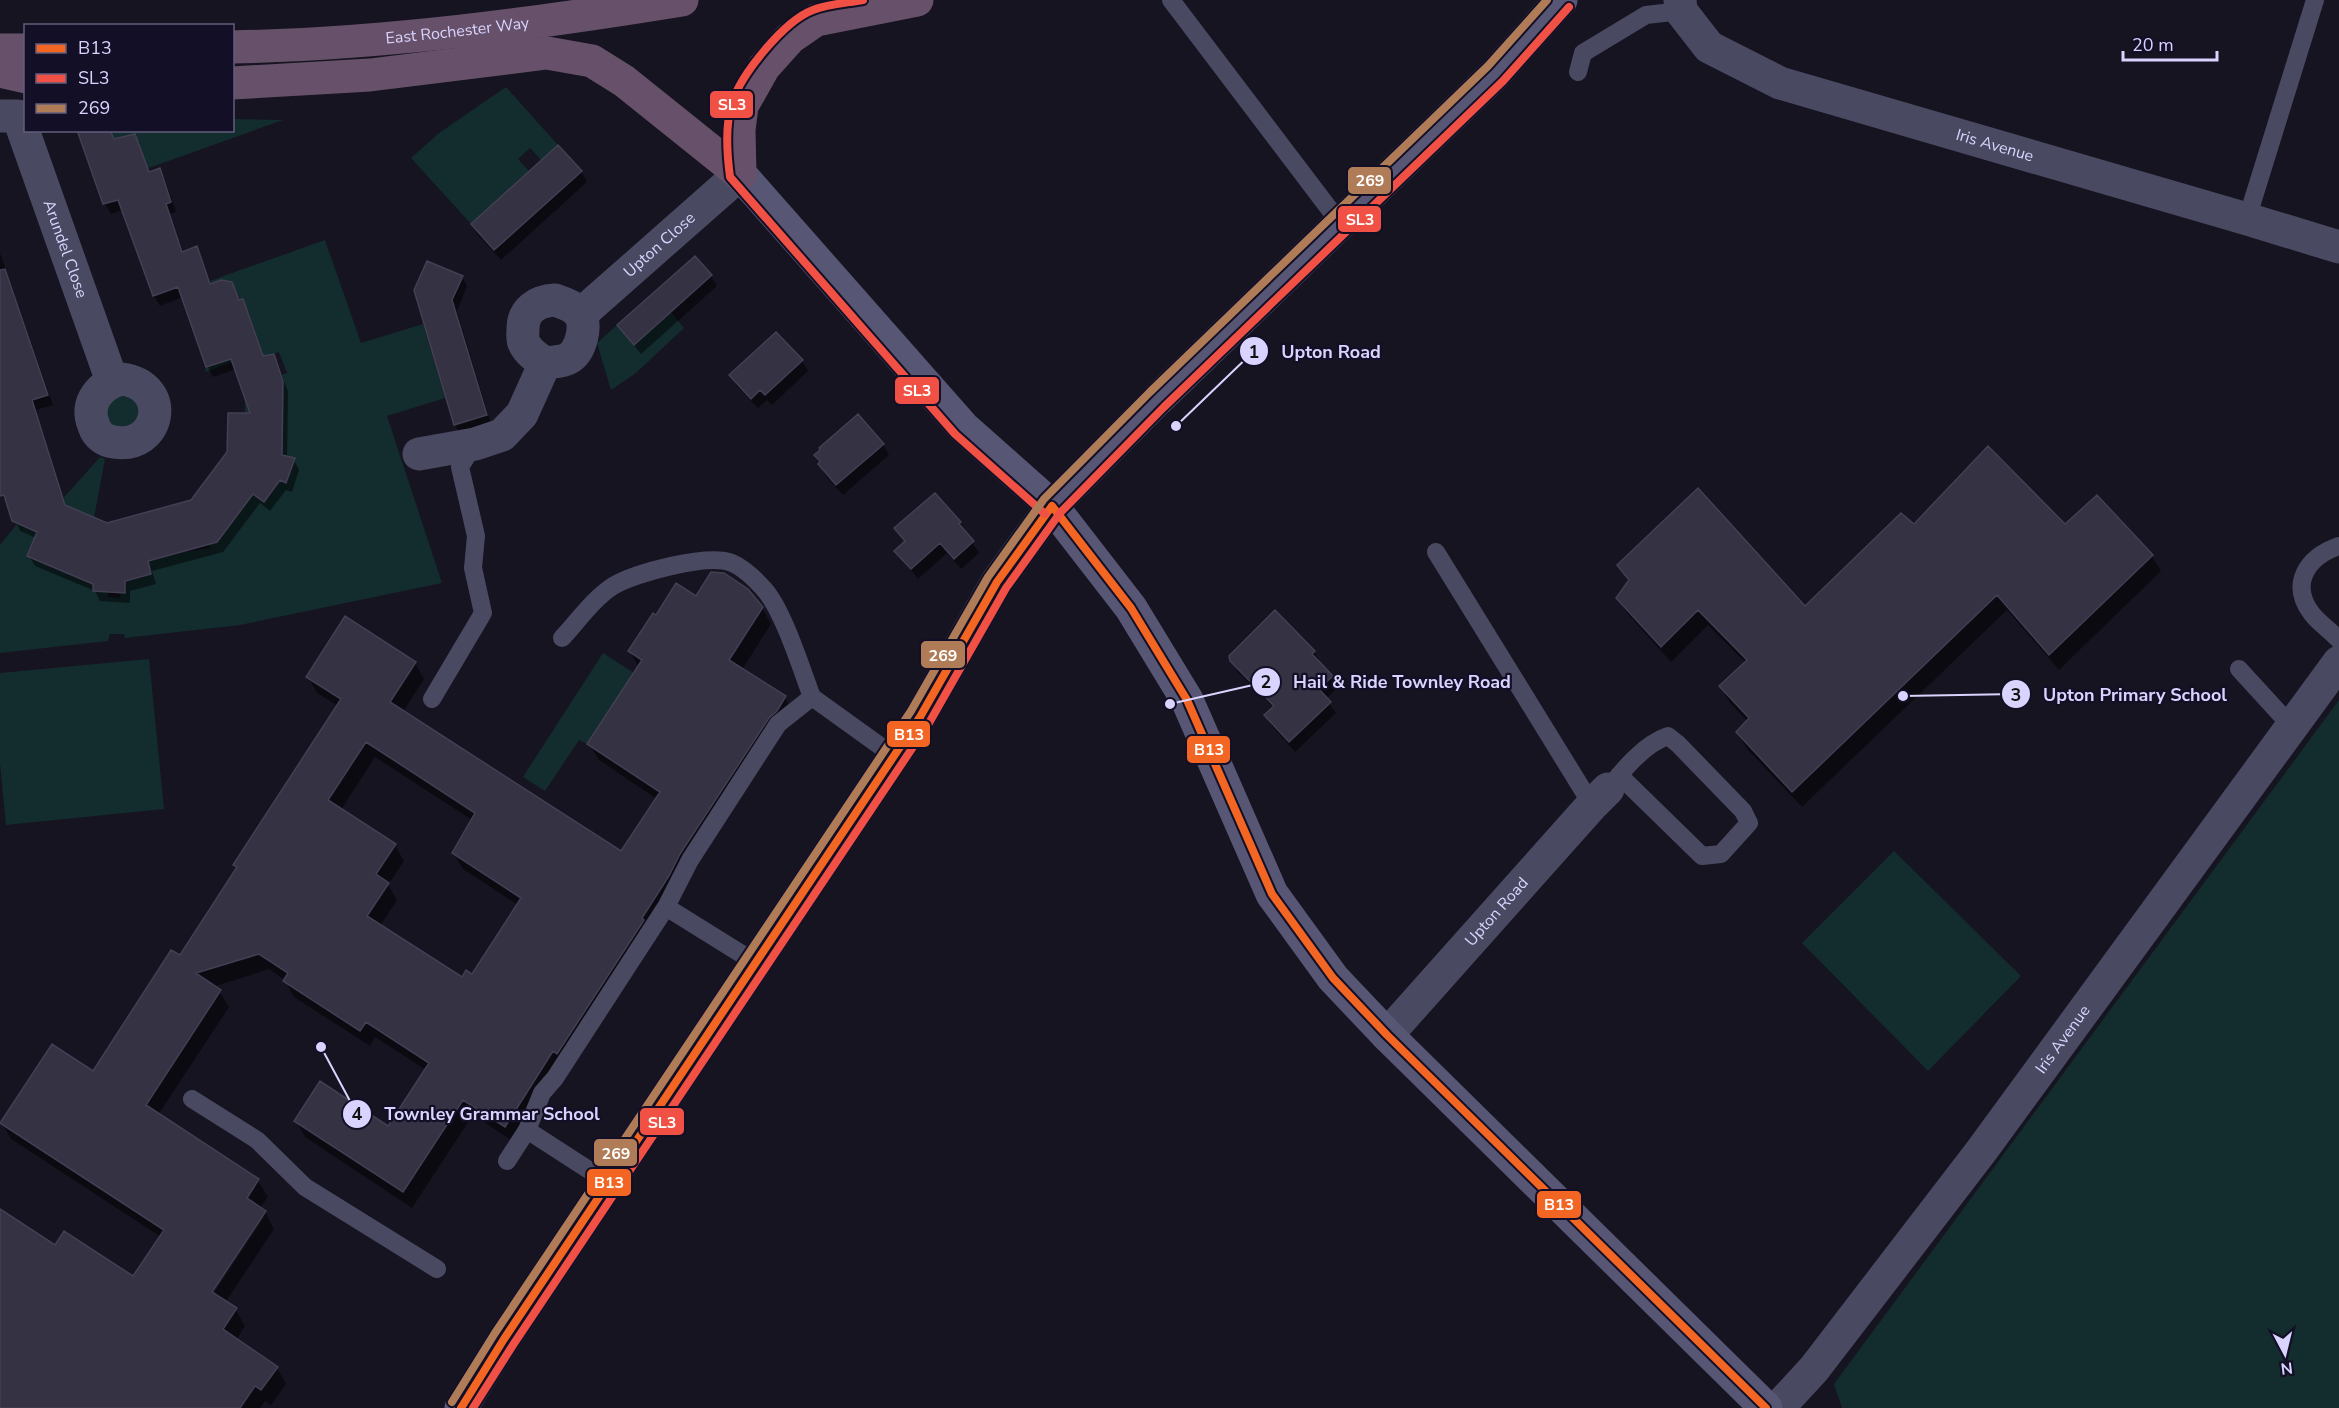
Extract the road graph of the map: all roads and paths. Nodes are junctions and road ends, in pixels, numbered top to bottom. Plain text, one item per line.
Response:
1 (682, 0) edge
2 (917, 0) edge
3 (1171, 0) edge
4 (2315, 0) edge
5 (1560, 1) edge
6 (1680, 5) edge
7 (234, 47) edge
8 (0, 50) edge
9 (24, 50) edge
10 (0, 71) edge
11 (1578, 72) dead end
12 (24, 77) edge
13 (234, 83) edge
14 (9, 116) edge
15 (740, 174) junction
16 (2247, 219) junction
17 (1340, 223) junction
18 (2339, 247) edge
19 (580, 315) junction
20 (545, 363) junction
21 (112, 381) dead end
22 (475, 444) junction
23 (419, 454) dead end
24 (1052, 506) junction
25 (2339, 546) edge
26 (1436, 552) dead end
27 (562, 638) dead end
28 (2339, 640) edge
29 (2339, 662) edge
30 (2239, 669) dead end
31 (812, 697) junction
32 (432, 699) dead end
33 (2292, 727) junction
34 (894, 756) junction
35 (1607, 790) junction
36 (666, 907) junction
37 (756, 963) junction
38 (1387, 1035) junction
39 (192, 1099) dead end
40 (527, 1130) junction
41 (507, 1161) dead end
42 (609, 1182) junction
43 (437, 1269) dead end
44 (461, 1408) edge
45 (1766, 1408) edge
46 (1778, 1408) edge

1 - 7 highway, East Rochester Way
2 - 15 highway
3 - 17 lane
4 - 16 lane
5 - 17 street
6 - 11 lane
6 - 16 street, Iris Avenue
8 - 9 highway
10 - 12 highway
13 - 15 highway
14 - 21 street, Arundel Close
15 - 19 street, Upton Close
15 - 24 street
16 - 18 street, Iris Avenue
17 - 24 street
19 - 20 street
19 - 20 street
20 - 22 street
22 - 23 street
22 - 32 lane
24 - 34 street
24 - 38 street
25 - 28 lane
26 - 35 lane
27 - 31 lane
29 - 33 street, Iris Avenue
30 - 33 lane
31 - 34 lane
31 - 36 lane
33 - 46 street, Iris Avenue
34 - 37 street
35 - 35 lane
35 - 38 street, Upton Road
36 - 37 lane
36 - 40 lane
37 - 42 street
38 - 45 street
39 - 43 lane
40 - 41 lane
40 - 42 lane
42 - 44 street

